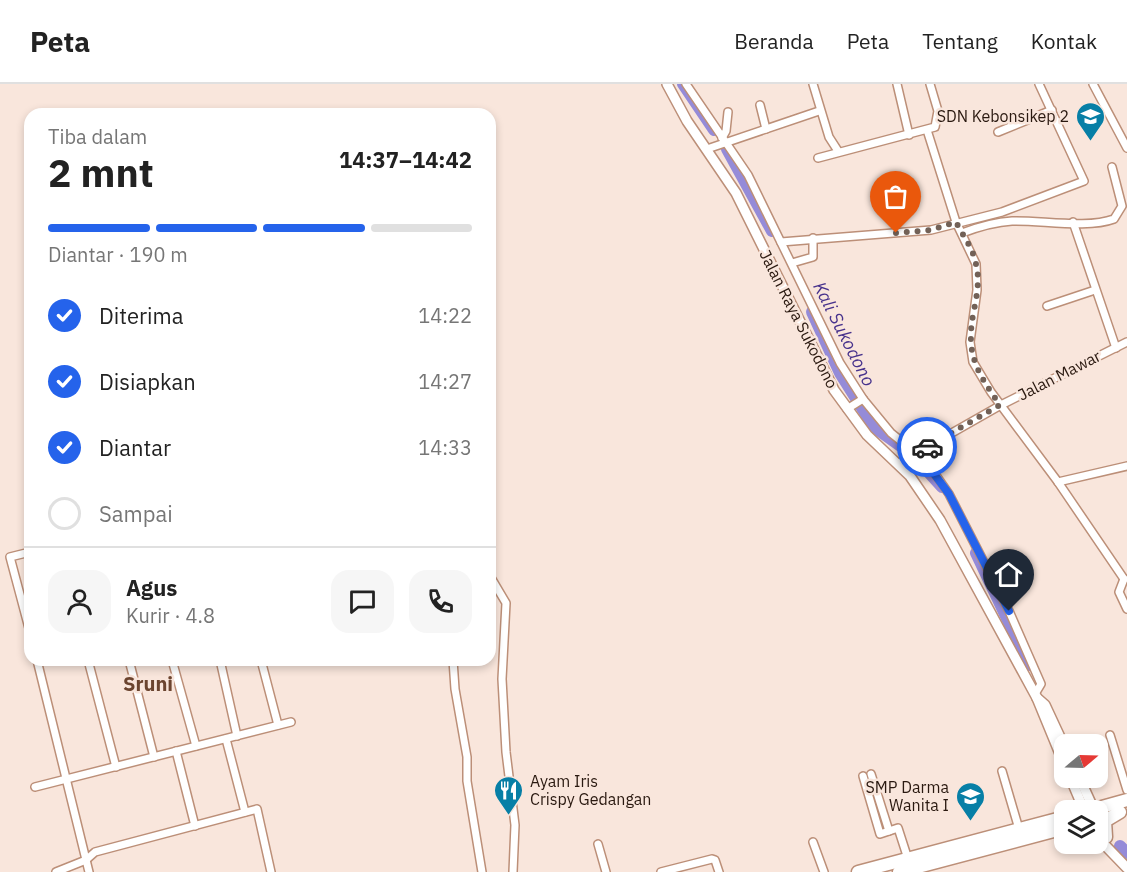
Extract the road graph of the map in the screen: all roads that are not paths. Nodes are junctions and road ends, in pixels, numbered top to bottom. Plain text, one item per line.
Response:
1 (667, 84) edge
2 (686, 84) edge
3 (813, 84) edge
4 (897, 84) edge
5 (930, 84) edge
6 (1039, 84) edge
7 (1093, 84) edge
8 (760, 105) dead end
9 (1052, 110) junction
10 (819, 111) junction
11 (728, 112) dead end
12 (766, 129) junction
13 (927, 130) junction
14 (998, 132) dead end
15 (909, 135) junction
16 (724, 141) junction
17 (710, 148) junction
18 (1127, 148) edge
19 (838, 151) junction
20 (818, 158) dead end
21 (1112, 167) dead end
22 (1073, 222) junction
23 (958, 226) junction
24 (813, 238) junction
25 (781, 242) junction
26 (792, 263) junction
27 (1095, 290) junction
28 (1047, 306) dead end
29 (1127, 342) edge
30 (1116, 348) junction
31 (862, 399) junction
32 (1000, 405) junction
33 (849, 408) junction
34 (916, 453) junction
35 (902, 462) junction
36 (1127, 466) edge
37 (1058, 482) junction
38 (24, 554) edge
39 (1125, 579) edge
40 (496, 586) edge
41 (1127, 609) edge
42 (24, 610) edge
43 (39, 666) edge
44 (90, 666) edge
45 (131, 666) edge
46 (174, 666) edge
47 (221, 666) edge
48 (263, 666) edge
49 (453, 666) edge
50 (1036, 696) junction
51 (291, 722) dead end
52 (278, 725) junction
53 (1058, 734) edge
54 (1110, 735) dead end
55 (237, 736) junction
56 (226, 739) junction
57 (1054, 739) edge
58 (196, 746) junction
59 (176, 751) junction
60 (154, 757) junction
61 (116, 767) junction
62 (1002, 771) dead end
63 (871, 774) dead end
64 (863, 776) dead end
65 (69, 779) junction
66 (35, 787) dead end
67 (1127, 790) edge
68 (1127, 800) edge
69 (1108, 807) edge
70 (1124, 811) edge
71 (245, 812) junction
72 (1108, 812) edge
73 (1108, 819) edge
74 (1054, 820) edge
75 (195, 826) junction
76 (1019, 829) junction
77 (889, 831) junction
78 (1054, 831) edge
79 (813, 842) dead end
80 (597, 844) dead end
81 (1108, 846) edge
82 (908, 858) junction
83 (86, 860) junction
84 (1127, 868) edge
85 (56, 872) edge
86 (89, 872) edge
87 (271, 872) edge
88 (482, 872) edge
89 (513, 872) edge
90 (606, 872) edge
91 (661, 872) edge
92 (719, 872) edge
93 (824, 872) edge
94 (858, 872) edge
95 (899, 872) edge

1 - 17 main road, Jalan Raya Sukodono
2 - 16 street
3 - 10 street
4 - 15 street
5 - 13 street
6 - 9 street
7 - 18 street
8 - 12 street
9 - 14 street
9 - 23 street
10 - 12 street
10 - 19 street
11 - 16 street
12 - 16 street
13 - 15 street
13 - 23 street
15 - 19 street
16 - 17 street
16 - 25 street
17 - 33 main road, Jalan Raya Sukodono
19 - 20 street
21 - 22 street
22 - 23 street
22 - 27 street
23 - 24 street
23 - 32 street
24 - 25 street
24 - 26 street
25 - 26 street
26 - 31 street
27 - 28 street
27 - 30 street
29 - 30 street, Jalan Mawar
30 - 32 street, Jalan Mawar
31 - 33 street
31 - 34 street
32 - 34 street, Jalan Mawar
32 - 37 street
33 - 35 main road, Jalan Raya Sukodono
34 - 35 street, Jalan Mawar
34 - 50 street
35 - 50 main road, Jalan Raya Sukodono
36 - 37 street
37 - 39 street
38 - 42 street
39 - 41 street
40 - 89 street
43 - 65 street
44 - 61 street
45 - 60 street
46 - 58 street
47 - 55 street
48 - 52 street
49 - 88 street
50 - 53 main road, Jalan Raya Sukodono
50 - 57 main road, Jalan Raya Sukodono
51 - 52 street
52 - 55 street
54 - 67 street
55 - 56 street
56 - 58 street
56 - 71 street
58 - 59 street
59 - 60 street
59 - 75 street
60 - 61 street
61 - 65 street
62 - 76 street
63 - 77 street
64 - 77 street
65 - 66 street
65 - 83 street
68 - 69 highway
70 - 72 highway
70 - 73 highway
71 - 75 street
71 - 87 street
74 - 76 highway
75 - 83 street
76 - 82 highway
77 - 82 street
78 - 95 highway
79 - 93 street
80 - 90 street
81 - 84 main road
82 - 94 highway
83 - 85 street
83 - 86 street
91 - 92 street

